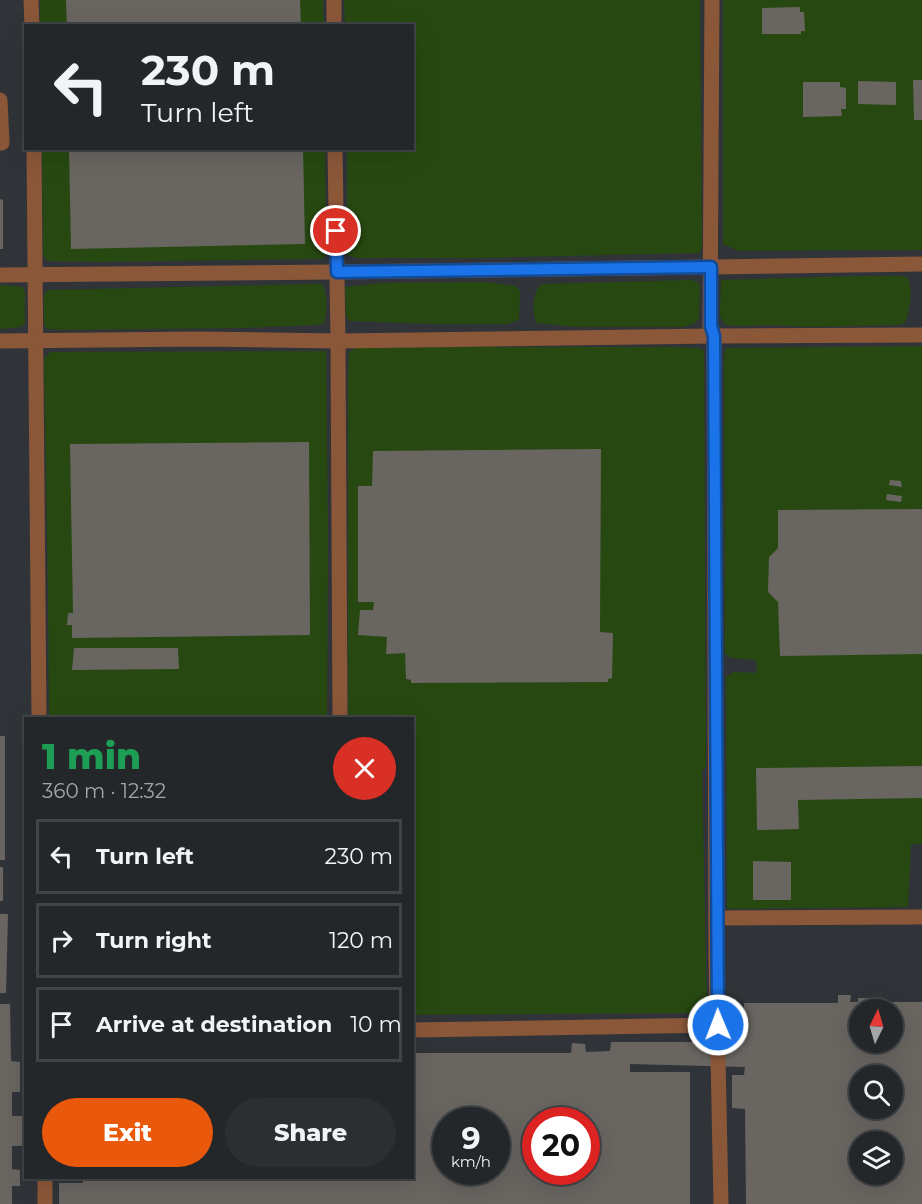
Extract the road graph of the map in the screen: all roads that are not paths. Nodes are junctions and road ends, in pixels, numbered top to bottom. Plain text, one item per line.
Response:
1 (31, 0) edge
2 (334, 0) edge
3 (712, 0) edge
4 (32, 24) edge
5 (334, 24) edge
6 (0, 100) edge
7 (0, 143) edge
8 (34, 150) edge
9 (336, 150) edge
10 (922, 264) edge
11 (711, 267) junction
12 (337, 272) junction
13 (0, 275) edge
14 (36, 275) junction
15 (922, 335) edge
16 (714, 336) junction
17 (0, 341) edge
18 (35, 341) junction
19 (338, 341) junction
20 (39, 717) edge
21 (340, 717) edge
22 (922, 917) edge
23 (716, 918) junction
24 (718, 1025) junction
25 (414, 1029) edge
26 (45, 1179) edge
27 (45, 1204) edge
28 (721, 1204) edge

1 - 4 street
2 - 5 street
3 - 11 street
6 - 7 street
8 - 14 street
9 - 12 street
10 - 11 street
11 - 12 street
11 - 16 street
12 - 14 street
12 - 19 street
13 - 14 street
14 - 18 street
15 - 16 street
16 - 19 street
16 - 23 street
17 - 18 street
18 - 19 street
18 - 20 street
19 - 21 street
22 - 23 street
23 - 24 street
24 - 25 street
24 - 28 street
26 - 27 street

